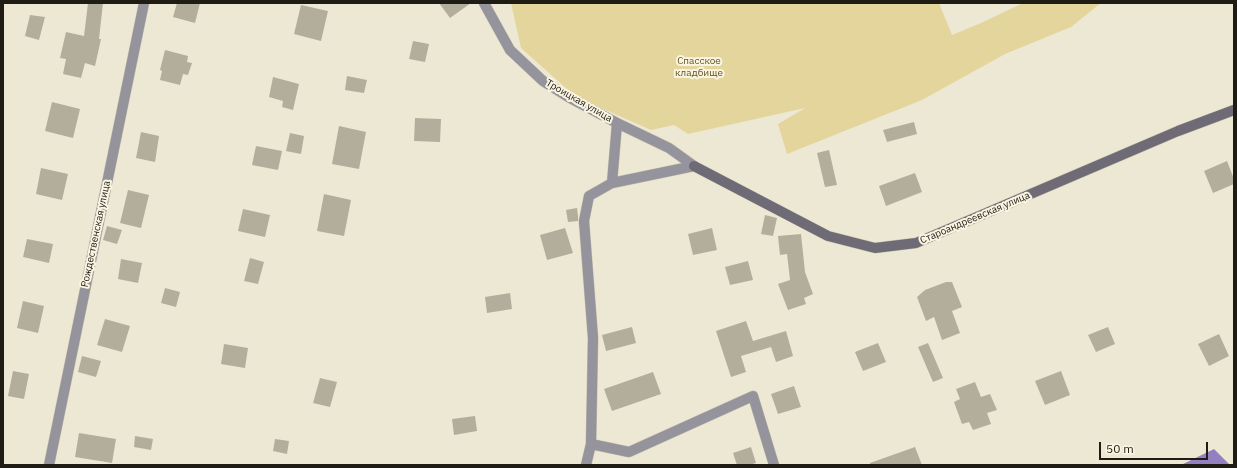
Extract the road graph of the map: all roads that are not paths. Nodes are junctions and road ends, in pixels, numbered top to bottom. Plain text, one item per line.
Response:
1 (144, 3) edge
2 (484, 3) edge
3 (1234, 110) edge
4 (617, 123) junction
5 (694, 166) junction
6 (612, 183) junction
7 (592, 444) junction
8 (49, 465) edge
9 (586, 465) edge
10 (774, 465) edge

1 - 8 street, Рождественская улица
2 - 4 street, Троицкая улица
3 - 5 street, Староандреевская улица
4 - 5 street, Троицкая улица
4 - 6 street
5 - 6 street
6 - 7 street
7 - 9 street
7 - 10 street

